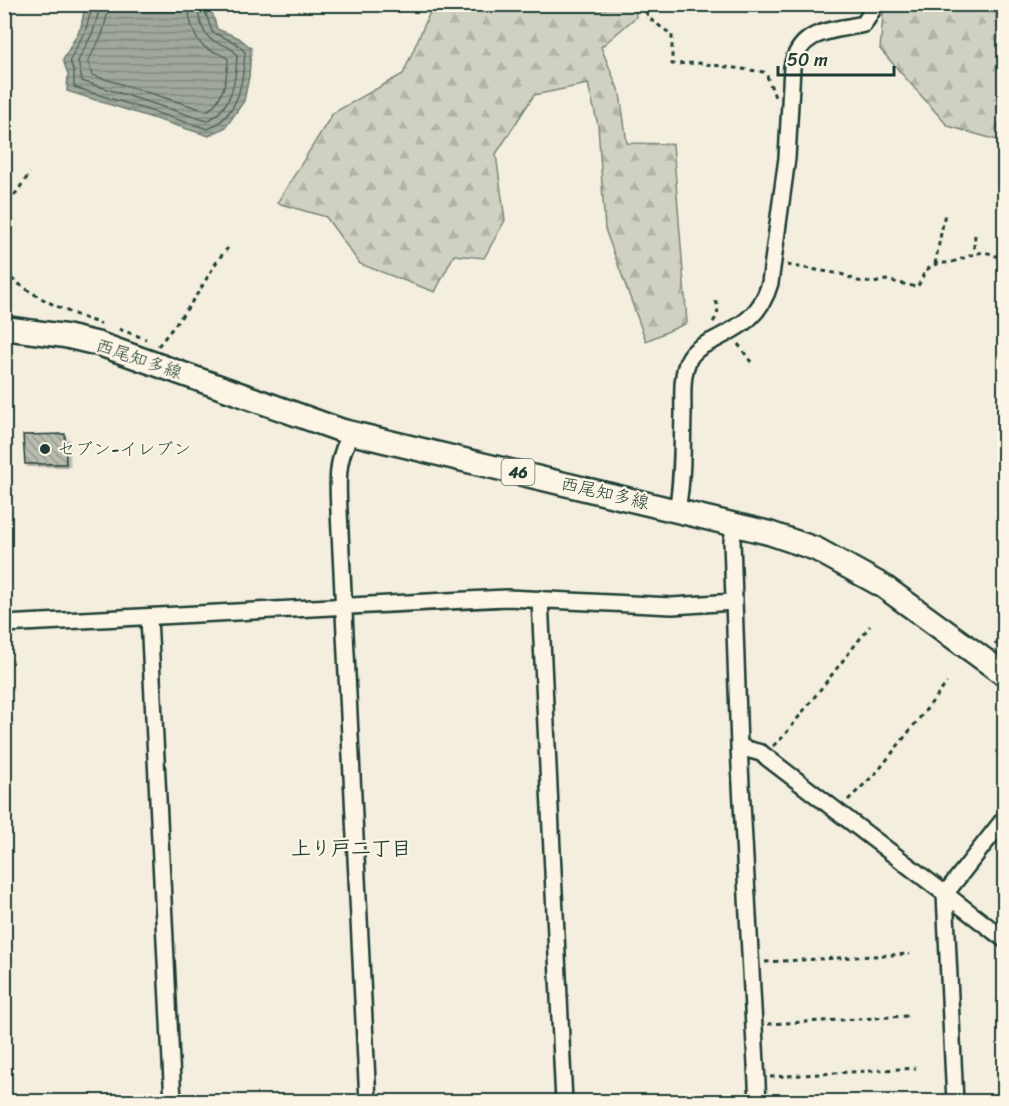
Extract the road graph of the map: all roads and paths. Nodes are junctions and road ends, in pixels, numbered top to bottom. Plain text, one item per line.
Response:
1 (641, 4) edge
2 (876, 4) edge
3 (790, 103) junction
4 (30, 173) dead end
5 (4, 210) edge
6 (945, 213) dead end
7 (975, 235) dead end
8 (228, 248) dead end
9 (976, 252) junction
10 (1005, 262) edge
11 (935, 264) junction
12 (772, 265) junction
13 (4, 273) edge
14 (715, 299) dead end
15 (107, 326) dead end
16 (4, 328) edge
17 (116, 329) dead end
18 (730, 332) junction
19 (703, 345) junction
20 (751, 362) dead end
21 (343, 431) junction
22 (677, 510) junction
23 (735, 523) junction
24 (540, 599) junction
25 (734, 602) junction
26 (344, 606) junction
27 (149, 617) junction
28 (4, 624) edge
29 (870, 626) dead end
30 (1005, 674) edge
31 (947, 682) dead end
32 (739, 747) junction
33 (764, 756) junction
34 (836, 811) junction
35 (1005, 819) edge
36 (945, 894) junction
37 (1005, 939) edge
38 (910, 954) dead end
39 (751, 963) junction
40 (909, 1016) dead end
41 (754, 1024) junction
42 (916, 1068) dead end
43 (757, 1078) junction
44 (173, 1101) edge
45 (368, 1101) edge
46 (564, 1101) edge
47 (758, 1101) edge
48 (955, 1101) edge

1 - 3 path
2 - 3 street
3 - 12 street
4 - 5 path
6 - 11 path
7 - 9 path
8 - 17 path
9 - 10 path
9 - 11 path
11 - 12 path
12 - 18 street
13 - 15 path
14 - 19 path
16 - 21 main road, 西尾知多線 / 46
18 - 19 street
18 - 20 path
19 - 22 street
21 - 22 main road, 西尾知多線 / 46
21 - 26 street
22 - 23 main road, 西尾知多線 / 46
23 - 25 street
23 - 30 main road, 西尾知多線 / 46
24 - 25 street
24 - 26 street
24 - 46 street
25 - 32 street
26 - 27 street
26 - 45 street
27 - 28 street
27 - 44 street
29 - 33 path
31 - 34 path
32 - 33 street
32 - 39 street
33 - 34 street
34 - 36 street
35 - 36 street
36 - 37 street
36 - 48 street
38 - 39 path
39 - 41 street
40 - 41 path
41 - 43 street
42 - 43 path
43 - 47 street

